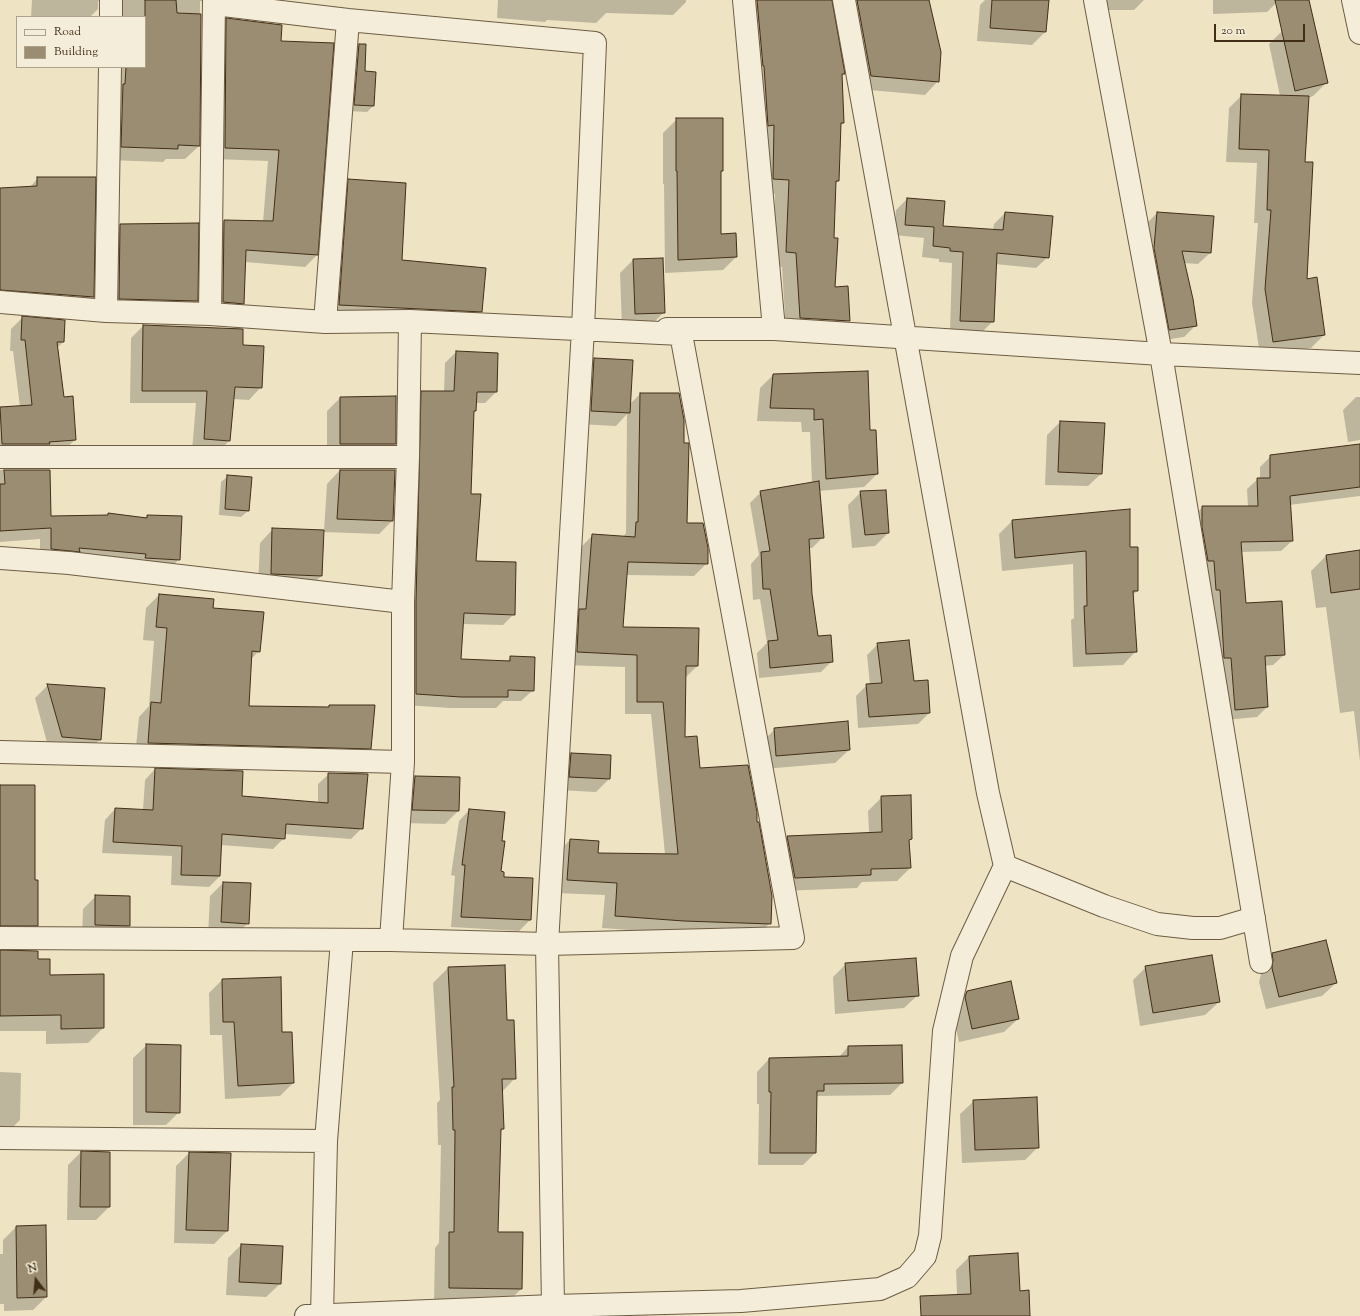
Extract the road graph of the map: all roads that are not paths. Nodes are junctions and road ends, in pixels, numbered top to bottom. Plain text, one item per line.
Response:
1 (111, 0) edge
2 (744, 0) edge
3 (844, 0) edge
4 (1095, 0) edge
5 (1352, 0) edge
6 (214, 2) edge
7 (111, 16) edge
8 (348, 20) junction
9 (1360, 33) edge
10 (110, 68) edge
11 (0, 302) edge
12 (106, 311) junction
13 (210, 314) junction
14 (410, 321) junction
15 (325, 322) junction
16 (583, 329) junction
17 (774, 329) junction
18 (904, 337) junction
19 (1161, 354) junction
20 (1360, 363) edge
21 (0, 457) edge
22 (408, 457) junction
23 (0, 558) edge
24 (403, 602) junction
25 (0, 752) edge
26 (403, 762) junction
27 (1005, 866) junction
28 (1254, 918) junction
29 (0, 938) edge
30 (342, 940) junction
31 (391, 940) junction
32 (547, 944) junction
33 (1261, 962) dead end
34 (0, 1138) edge
35 (326, 1141) junction
36 (552, 1311) edge
37 (316, 1316) edge

1 - 7 street
2 - 17 street
3 - 18 street
4 - 19 street
5 - 9 street
6 - 8 street
6 - 13 street
8 - 15 street
8 - 16 street
10 - 12 street
11 - 12 street
12 - 13 street
13 - 15 street
14 - 15 street
14 - 16 street
14 - 22 street
16 - 17 street
16 - 32 street
16 - 32 street
17 - 18 street
18 - 19 street
18 - 27 street
19 - 20 street
19 - 28 street
21 - 22 street
22 - 24 street
23 - 24 street
24 - 26 street
25 - 26 street
26 - 31 street
27 - 28 street
27 - 36 street
28 - 33 street
29 - 30 street
30 - 31 street
30 - 35 street
31 - 32 street
32 - 36 street
34 - 35 street
35 - 37 street
36 - 37 street

